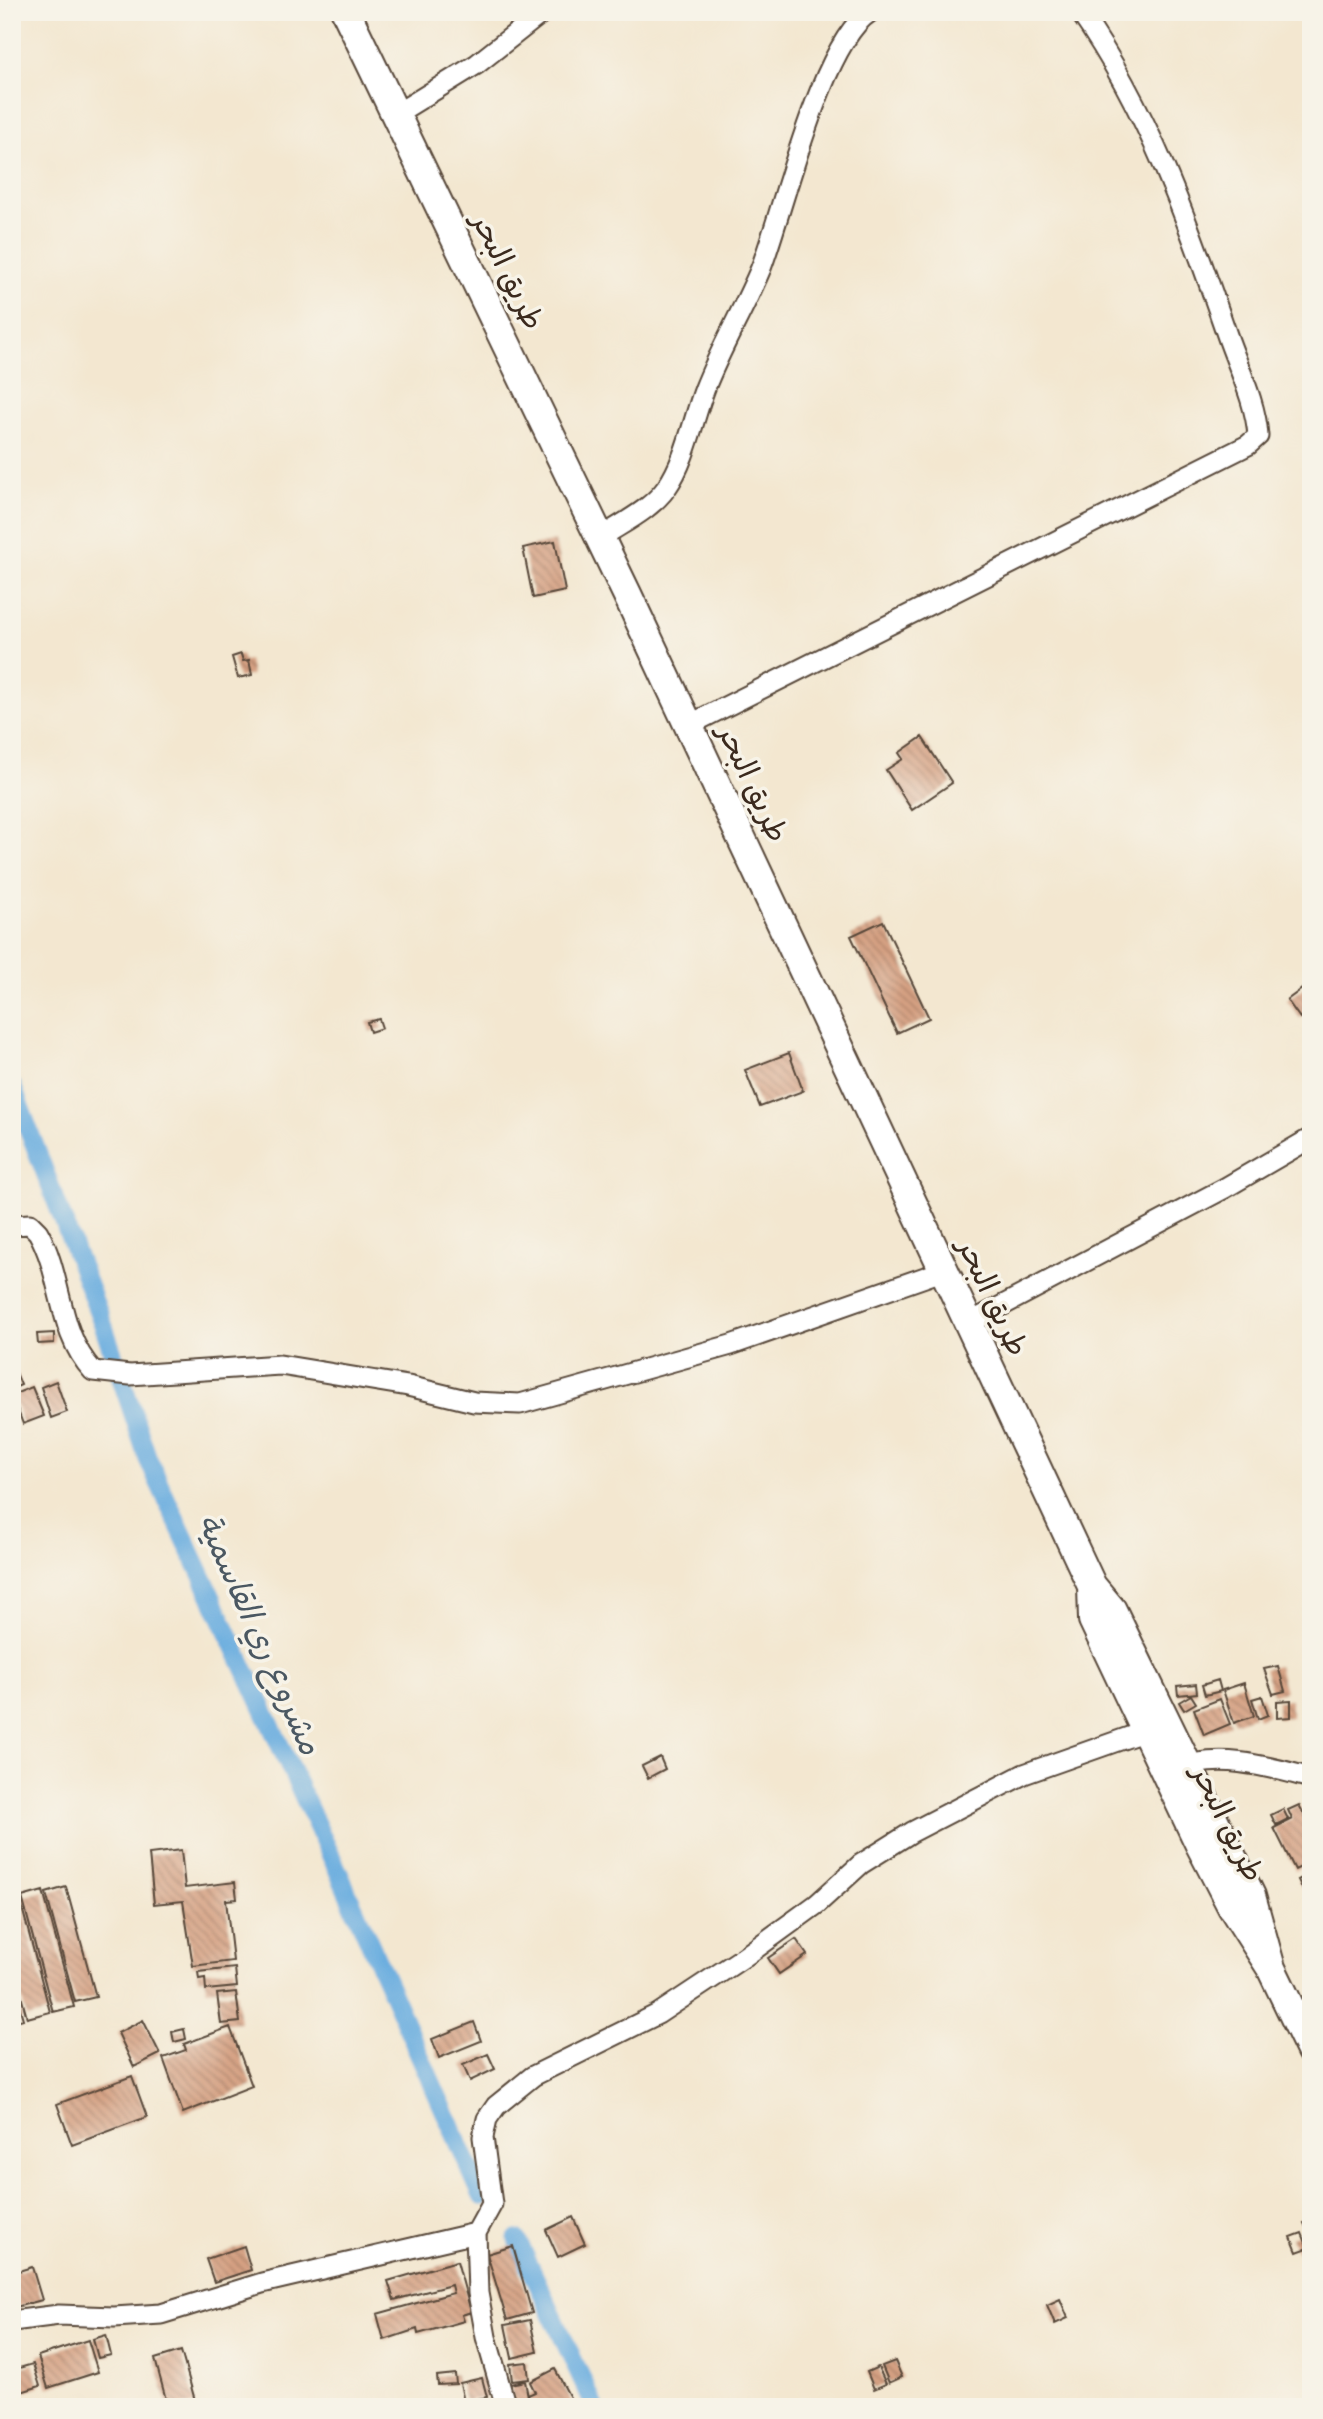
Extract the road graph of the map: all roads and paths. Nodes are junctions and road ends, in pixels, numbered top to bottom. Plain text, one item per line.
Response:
1 (346, 12) edge
2 (542, 12) edge
3 (870, 12) edge
4 (1080, 12) edge
5 (397, 114) junction
6 (600, 538) junction
7 (689, 724) junction
8 (1311, 1138) edge
9 (12, 1225) edge
10 (944, 1270) junction
11 (969, 1322) junction
12 (1157, 1727) junction
13 (1176, 1769) junction
14 (1311, 1778) edge
15 (1311, 2051) edge
16 (476, 2233) junction
17 (12, 2321) edge
18 (506, 2407) edge

1 - 5 highway, طريق البحر
2 - 5 street
3 - 6 street
4 - 7 street
5 - 6 highway, طريق البحر
6 - 7 highway, طريق البحر
7 - 10 highway, طريق البحر
8 - 11 street
9 - 10 street
10 - 11 highway, طريق البحر
11 - 12 highway, طريق البحر
12 - 13 highway, طريق البحر
12 - 16 street
13 - 14 street
13 - 15 highway, طريق البحر
16 - 17 street
16 - 18 street

